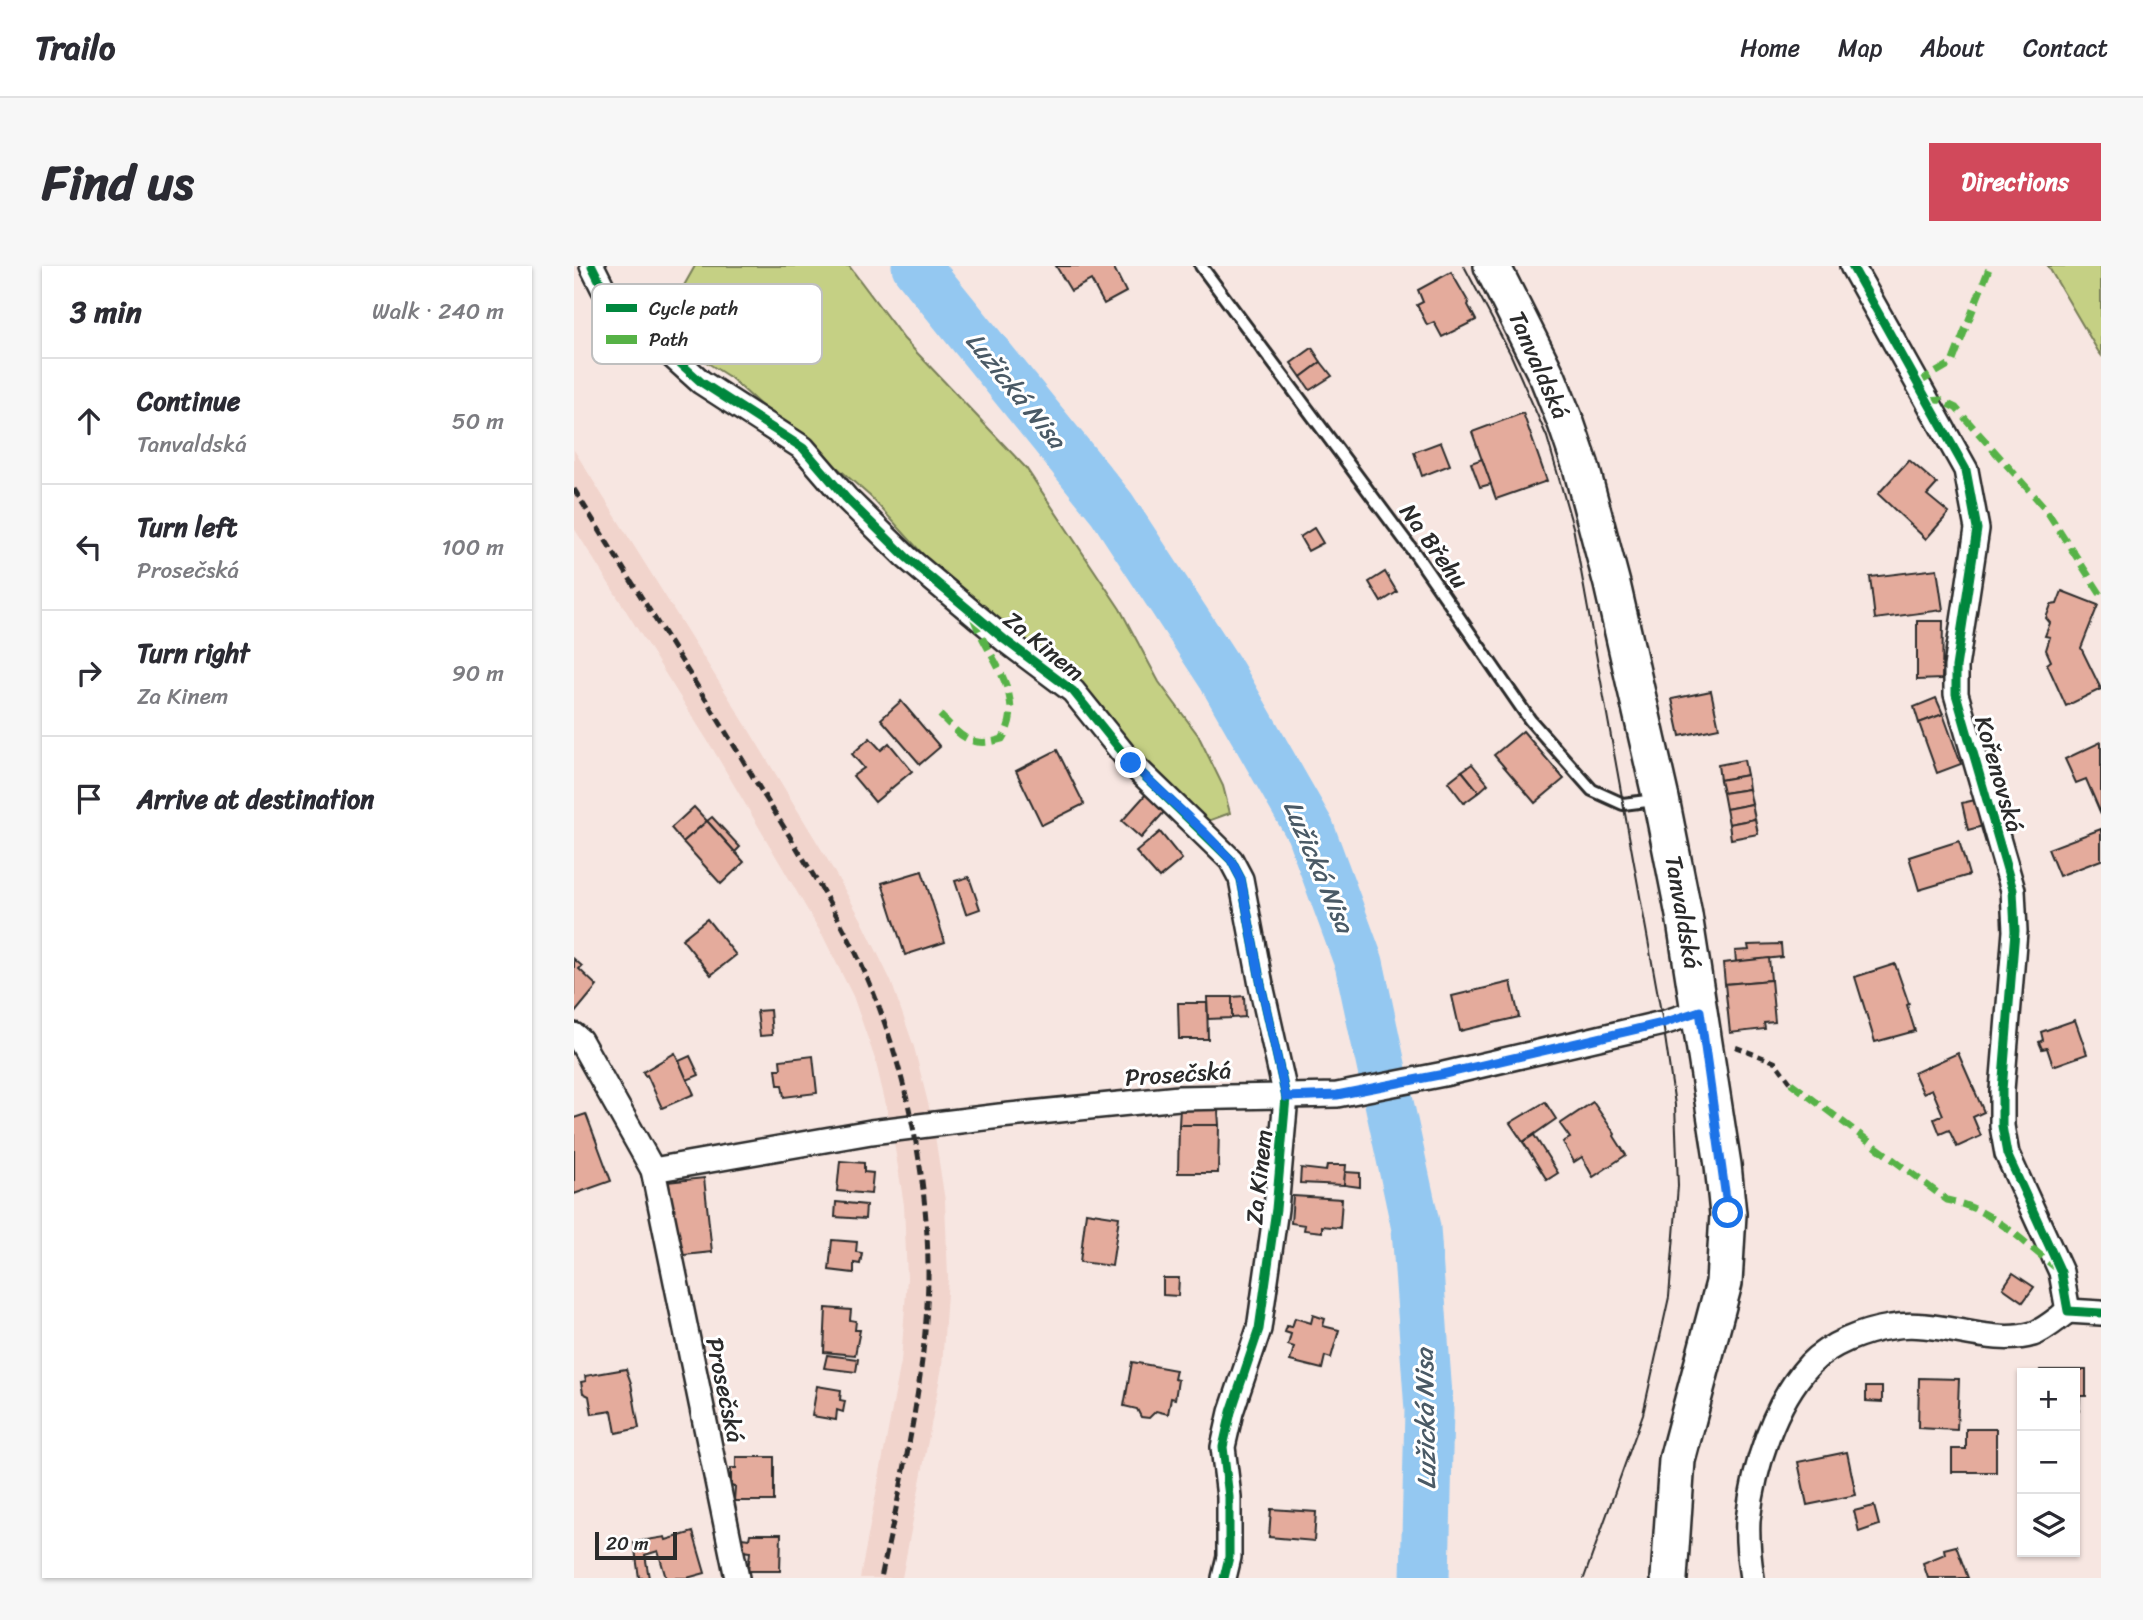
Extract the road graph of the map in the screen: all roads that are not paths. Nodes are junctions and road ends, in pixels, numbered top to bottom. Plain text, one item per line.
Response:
1 (592, 266) edge
2 (1201, 266) edge
3 (1492, 266) edge
4 (1852, 266) edge
5 (601, 284) edge
6 (681, 364) edge
7 (1661, 799) junction
8 (1700, 1011) junction
9 (576, 1042) edge
10 (1286, 1097) junction
11 (653, 1170) junction
12 (2068, 1311) junction
13 (2101, 1313) edge
14 (737, 1578) edge
15 (1224, 1578) edge
16 (1670, 1578) edge
17 (1752, 1578) edge

1 - 5 street, Za Kinem
2 - 7 lane, Na Břehu
3 - 7 main road, Tanvaldská
4 - 12 street, Kořenovská
6 - 10 street, Za Kinem
7 - 8 main road, Tanvaldská
8 - 10 street, Prosečská
8 - 16 main road, Tanvaldská
9 - 11 street, Prosečská
10 - 11 street, Prosečská
10 - 15 street, Za Kinem
11 - 14 street, Prosečská
12 - 13 street
12 - 17 street

